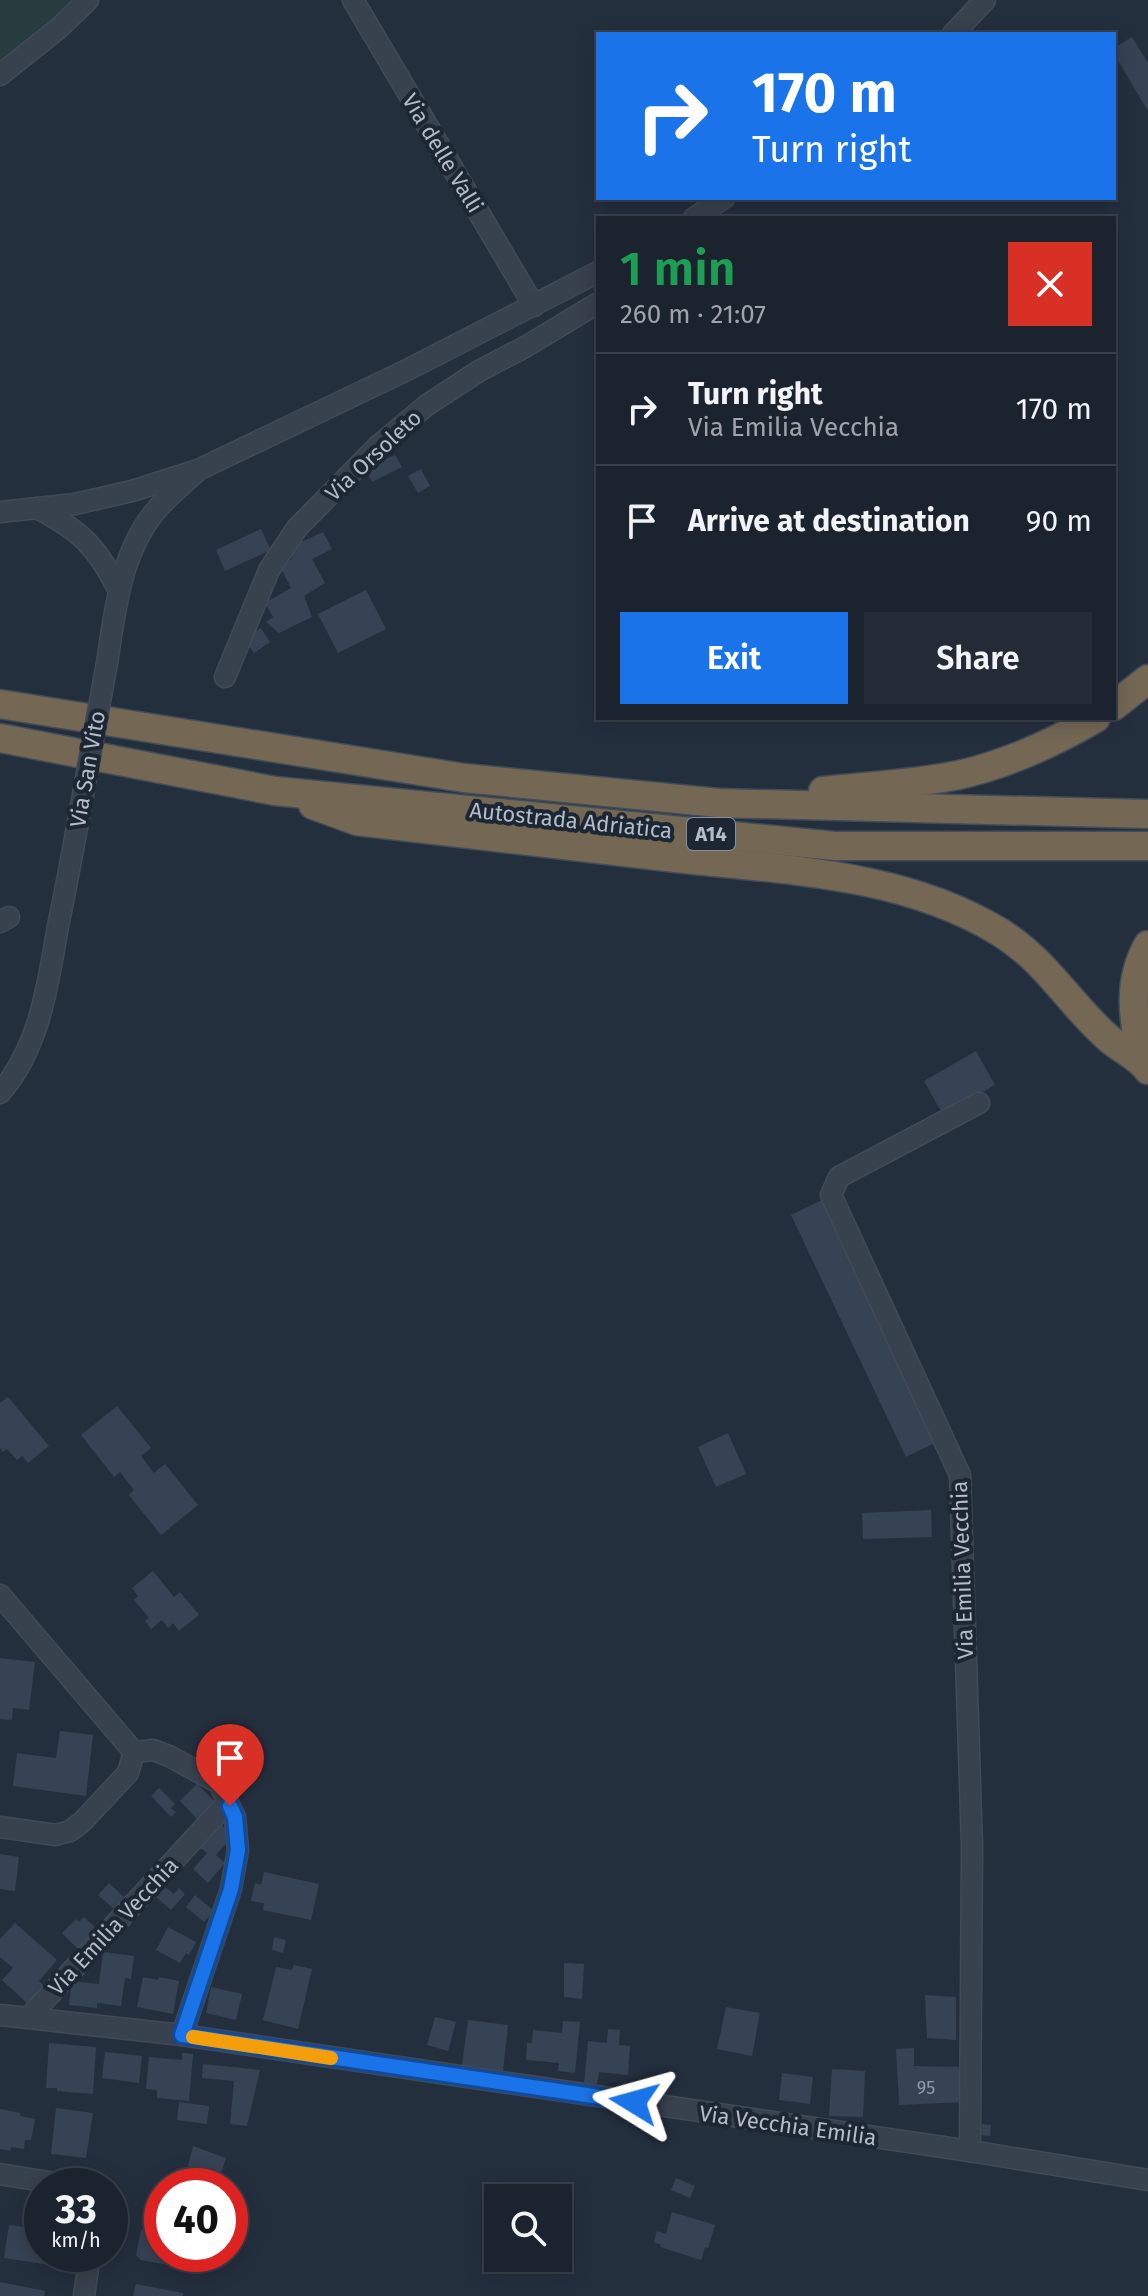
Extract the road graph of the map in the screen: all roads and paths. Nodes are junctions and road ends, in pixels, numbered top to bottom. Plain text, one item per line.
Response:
1 (88, 0) edge
2 (353, 0) edge
3 (985, 0) edge
4 (955, 32) edge
5 (0, 75) edge
6 (721, 200) edge
7 (697, 216) edge
8 (596, 273) edge
9 (596, 304) edge
10 (534, 306) junction
11 (198, 470) junction
12 (37, 508) junction
13 (0, 512) edge
14 (118, 589) junction
15 (225, 677) dead end
16 (1148, 679) edge
17 (0, 704) edge
18 (1116, 704) edge
19 (1092, 720) edge
20 (0, 738) edge
21 (275, 791) junction
22 (719, 803) junction
23 (1148, 814) edge
24 (1148, 846) edge
25 (1148, 945) edge
26 (1145, 1066) edge
27 (0, 1093) edge
28 (979, 1103) dead end
29 (0, 1595) edge
30 (134, 1752) junction
31 (228, 1802) junction
32 (0, 1827) edge
33 (0, 2015) edge
34 (29, 2017) junction
35 (182, 2035) junction
36 (970, 2151) junction
37 (0, 2174) edge
38 (24, 2178) edge
39 (1148, 2180) edge
40 (87, 2272) edge
41 (84, 2296) edge

1 - 5 street
2 - 10 street, Via delle Valli
3 - 4 street
6 - 7 street
8 - 10 street, Via Orsoleto
9 - 15 street, Via Orsoleto
10 - 11 street, Via Orsoleto
11 - 12 street, Via Orsoleto
11 - 14 street, Via Orsoleto
12 - 13 street
12 - 14 street
14 - 27 street, Via San Vito, bridge
16 - 18 highway
17 - 22 highway, Autostrada Adriatica / A14
19 - 22 highway
20 - 21 highway, Autostrada Adriatica / A14
21 - 24 highway, Autostrada Adriatica / A14
21 - 26 highway
22 - 23 highway, Autostrada Adriatica / A14
25 - 26 highway
28 - 36 street, Via Emilia Vecchia
29 - 30 street
30 - 31 street
30 - 32 street
31 - 34 street, Via Emilia Vecchia
31 - 35 street
33 - 34 street, Via Vecchia Emilia
34 - 35 street, Via Vecchia Emilia
35 - 36 street, Via Vecchia Emilia
36 - 39 street, Via Vecchia Emilia
37 - 38 street
40 - 41 street

